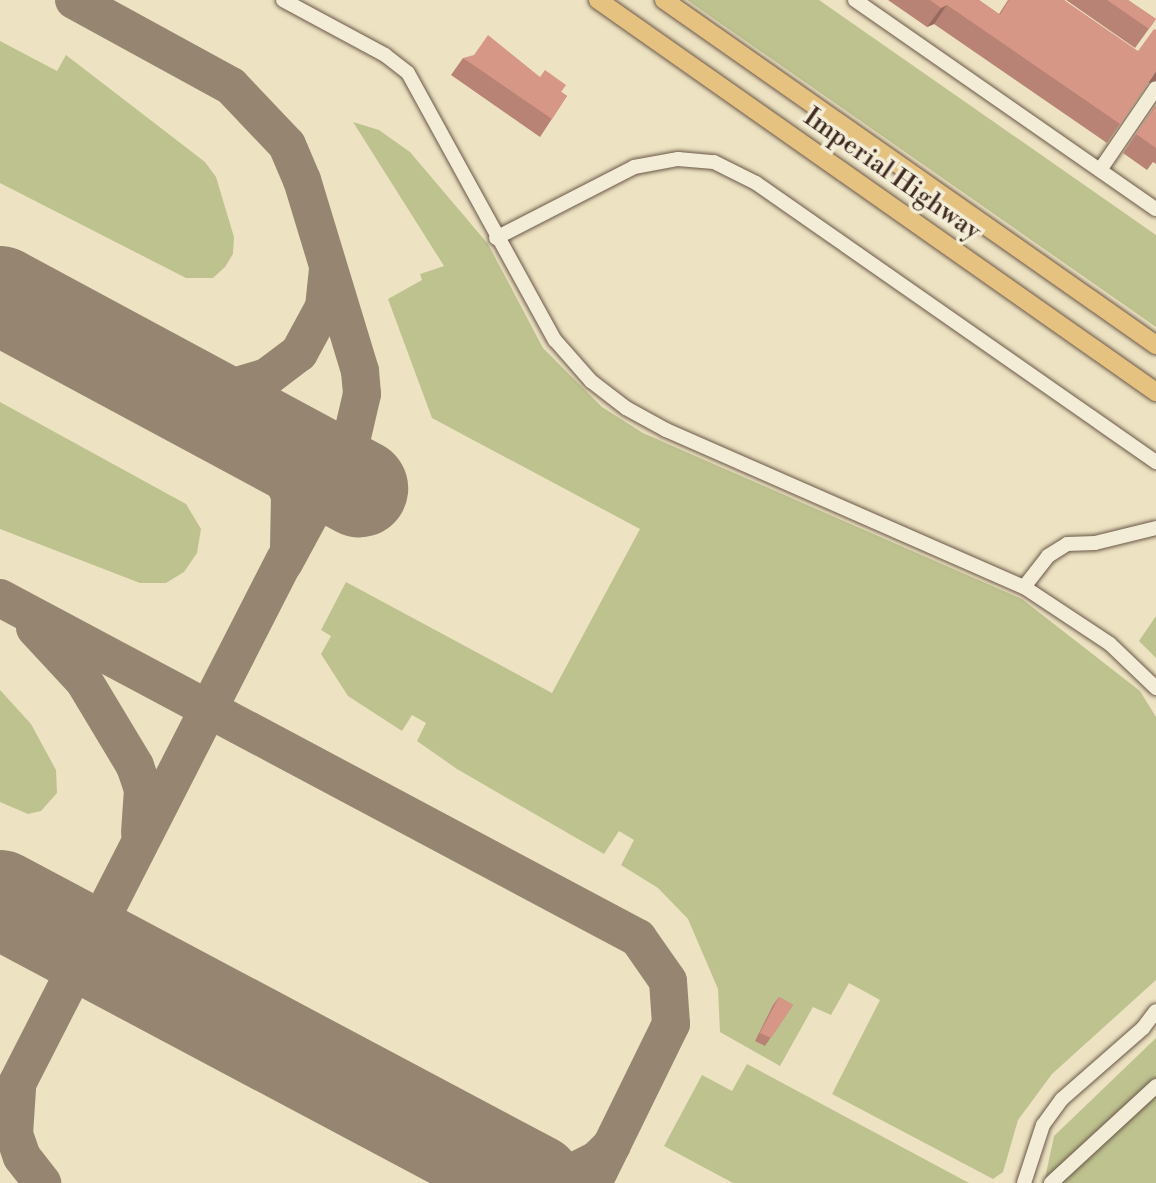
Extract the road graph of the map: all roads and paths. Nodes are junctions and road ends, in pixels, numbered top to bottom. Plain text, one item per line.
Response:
1 (282, 0) edge
2 (598, 0) edge
3 (664, 0) edge
4 (855, 0) edge
5 (1156, 88) edge
6 (1100, 170) junction
7 (1153, 201) edge
8 (496, 238) junction
9 (1156, 345) edge
10 (1156, 392) edge
11 (1156, 462) edge
12 (1156, 528) edge
13 (1024, 587) junction
14 (1156, 688) edge
15 (1156, 1011) edge
16 (1156, 1086) edge
17 (1024, 1183) edge
18 (1051, 1183) edge

1 - 8 street
2 - 10 main road, Imperial Highway
3 - 9 main road, Imperial Highway
4 - 6 street
5 - 6 street
6 - 7 street
8 - 11 street
8 - 13 street
12 - 13 street
13 - 14 street
15 - 17 street
16 - 18 street

